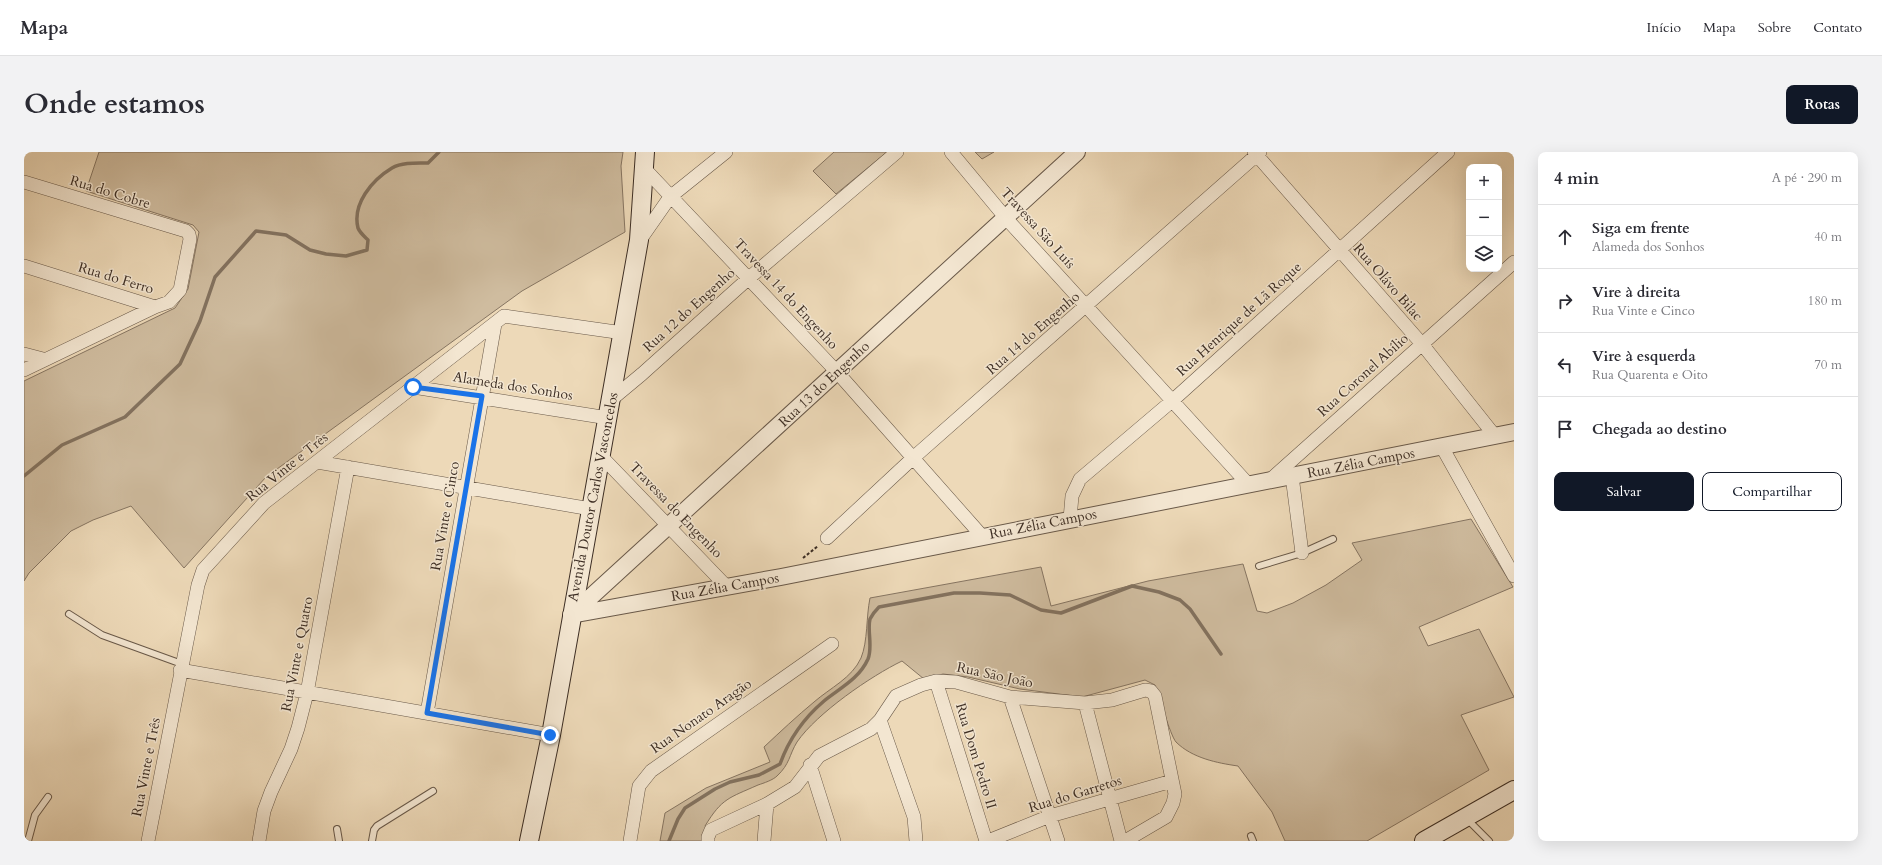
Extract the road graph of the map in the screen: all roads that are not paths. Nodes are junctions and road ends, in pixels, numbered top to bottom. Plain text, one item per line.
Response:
1 (726, 152) edge
2 (897, 152) edge
3 (951, 152) edge
4 (1077, 152) edge
5 (1448, 152) edge
6 (1257, 153) edge
7 (644, 160) edge
8 (24, 182) edge
9 (670, 196) junction
10 (1005, 217) junction
11 (186, 231) joint
12 (640, 240) junction
13 (1340, 250) junction
14 (1514, 262) edge
15 (24, 266) edge
16 (749, 278) junction
17 (155, 307) junction
18 (1087, 307) junction
19 (495, 324) junction
20 (623, 333) junction
21 (1422, 344) junction
22 (24, 354) edge
23 (43, 359) junction
24 (24, 370) edge
25 (837, 372) junction
26 (413, 387) junction
27 (482, 396) junction
28 (612, 399) junction
29 (1172, 402) junction
30 (608, 418) junction
31 (1506, 432) edge
32 (1442, 447) junction
33 (601, 456) junction
34 (913, 458) junction
35 (317, 462) junction
36 (348, 467) junction
37 (1292, 476) junction
38 (1270, 480) junction
39 (1248, 484) junction
40 (466, 487) junction
41 (590, 509) junction
42 (1070, 519) junction
43 (669, 526) junction
44 (982, 536) junction
45 (827, 538) dead end
46 (1333, 539) dead end
47 (1302, 553) junction
48 (1258, 566) dead end
49 (1514, 576) edge
50 (727, 587) junction
51 (69, 614) dead end
52 (571, 615) junction
53 (832, 644) dead end
54 (181, 667) junction
55 (936, 681) junction
56 (306, 693) junction
57 (1010, 697) junction
58 (1085, 703) junction
59 (427, 713) junction
60 (880, 720) junction
61 (550, 735) junction
62 (810, 765) junction
63 (1172, 781) junction
64 (1514, 790) edge
65 (433, 791) dead end
66 (48, 798) dead end
67 (1110, 799) junction
68 (1514, 801) edge
69 (767, 804) junction
70 (1050, 816) junction
71 (1469, 821) junction
72 (337, 829) dead end
73 (708, 839) edge
74 (28, 841) edge
75 (148, 841) edge
76 (259, 841) edge
77 (339, 841) edge
78 (372, 841) edge
79 (529, 841) edge
80 (630, 841) edge
81 (764, 841) edge
82 (834, 841) edge
83 (916, 841) edge
84 (987, 841) edge
85 (1058, 841) edge
86 (1121, 841) edge
87 (1125, 841) edge
88 (1424, 841) edge
89 (1443, 841) edge
90 (1489, 841) edge

1 - 9 street
2 - 16 street, Rua 12 do Engenho
3 - 10 street, Travessa São Luís
4 - 10 street, Rua 13 do Engenho
5 - 13 street, Rua Henrique de Lã Roque
6 - 13 street, Rua Olávo Bilac
6 - 18 street, Rua 14 do Engenho
7 - 9 street, Travessa 14 do Engenho
7 - 12 main road, Avenida Doutor Carlos Vasconcelos
8 - 11 street, Rua do Cobre
9 - 12 street
9 - 16 street, Travessa 14 do Engenho
10 - 18 street, Travessa São Luís
10 - 25 street, Rua 13 do Engenho
11 - 17 street, Rua do Ferro
12 - 20 main road, Avenida Doutor Carlos Vasconcelos
13 - 21 street, Rua Olávo Bilac
13 - 29 street, Rua Henrique de Lã Roque
14 - 21 street, Rua Coronel Abílio
15 - 17 street, Rua do Ferro
16 - 25 street, Travessa 14 do Engenho
16 - 28 street, Rua 12 do Engenho
17 - 23 street
18 - 29 street, Travessa São Luís
18 - 34 street, Rua 14 do Engenho
19 - 20 street, Rua Vinte e Três
19 - 26 street, Rua Vinte e Três
19 - 27 street, Rua Vinte e Cinco
20 - 28 main road, Avenida Doutor Carlos Vasconcelos
21 - 31 street, Rua Olávo Bilac
21 - 38 street, Rua Coronel Abílio
22 - 23 street
23 - 24 street
25 - 34 street, Travessa 14 do Engenho
25 - 43 street, Rua 13 do Engenho
26 - 27 street, Alameda dos Sonhos
26 - 35 street, Rua Vinte e Três
27 - 30 street, Alameda dos Sonhos
27 - 40 street, Rua Vinte e Cinco
28 - 30 main road, Avenida Doutor Carlos Vasconcelos
29 - 39 street, Travessa São Luís
29 - 42 street, Rua Henrique de Lã Roque
30 - 33 main road, Avenida Doutor Carlos Vasconcelos
31 - 32 street, Rua Zélia Campos
32 - 37 street, Rua Zélia Campos
32 - 49 street
33 - 41 main road, Avenida Doutor Carlos Vasconcelos
33 - 43 street, Travessa do Engenho
34 - 44 street, Travessa 14 do Engenho
34 - 45 street, Rua 14 do Engenho
35 - 36 street
35 - 54 street, Rua Vinte e Três
36 - 40 street
36 - 56 street, Rua Vinte e Quatro
37 - 38 street, Rua Zélia Campos
37 - 47 street
38 - 39 street, Rua Zélia Campos
39 - 42 street, Rua Zélia Campos
40 - 41 street
40 - 59 street, Rua Vinte e Cinco
41 - 52 main road, Avenida Doutor Carlos Vasconcelos
42 - 44 street, Rua Zélia Campos
43 - 50 street, Travessa do Engenho
43 - 52 street, Rua 13 do Engenho
44 - 50 street, Rua Zélia Campos
46 - 47 lane
47 - 48 lane
50 - 52 street, Rua Zélia Campos
51 - 54 lane
52 - 61 main road, Avenida Doutor Carlos Vasconcelos
53 - 80 street, Rua Nonato Aragão
54 - 56 street
54 - 75 street, Rua Vinte e Três
55 - 57 street, Rua São João
55 - 60 street, Rua São João
55 - 84 street, Rua Dom Pedro II
56 - 59 street
56 - 76 street, Rua Vinte e Quatro
57 - 58 street, Rua São João
57 - 70 street
58 - 63 street, Rua São João
58 - 67 street
59 - 61 street
60 - 62 street, Rua São João
60 - 83 street
61 - 79 main road, Avenida Doutor Carlos Vasconcelos
62 - 69 street, Rua São João
62 - 82 street
63 - 67 street, Rua do Garretos
63 - 87 street, Rua São João
64 - 71 main road
65 - 78 lane
66 - 74 lane
67 - 70 street, Rua do Garretos
67 - 86 street
68 - 71 main road
69 - 73 street, Rua São João
69 - 81 street
70 - 84 street, Rua do Garretos
70 - 85 street
71 - 88 main road
71 - 89 main road
71 - 90 lane
72 - 77 lane

